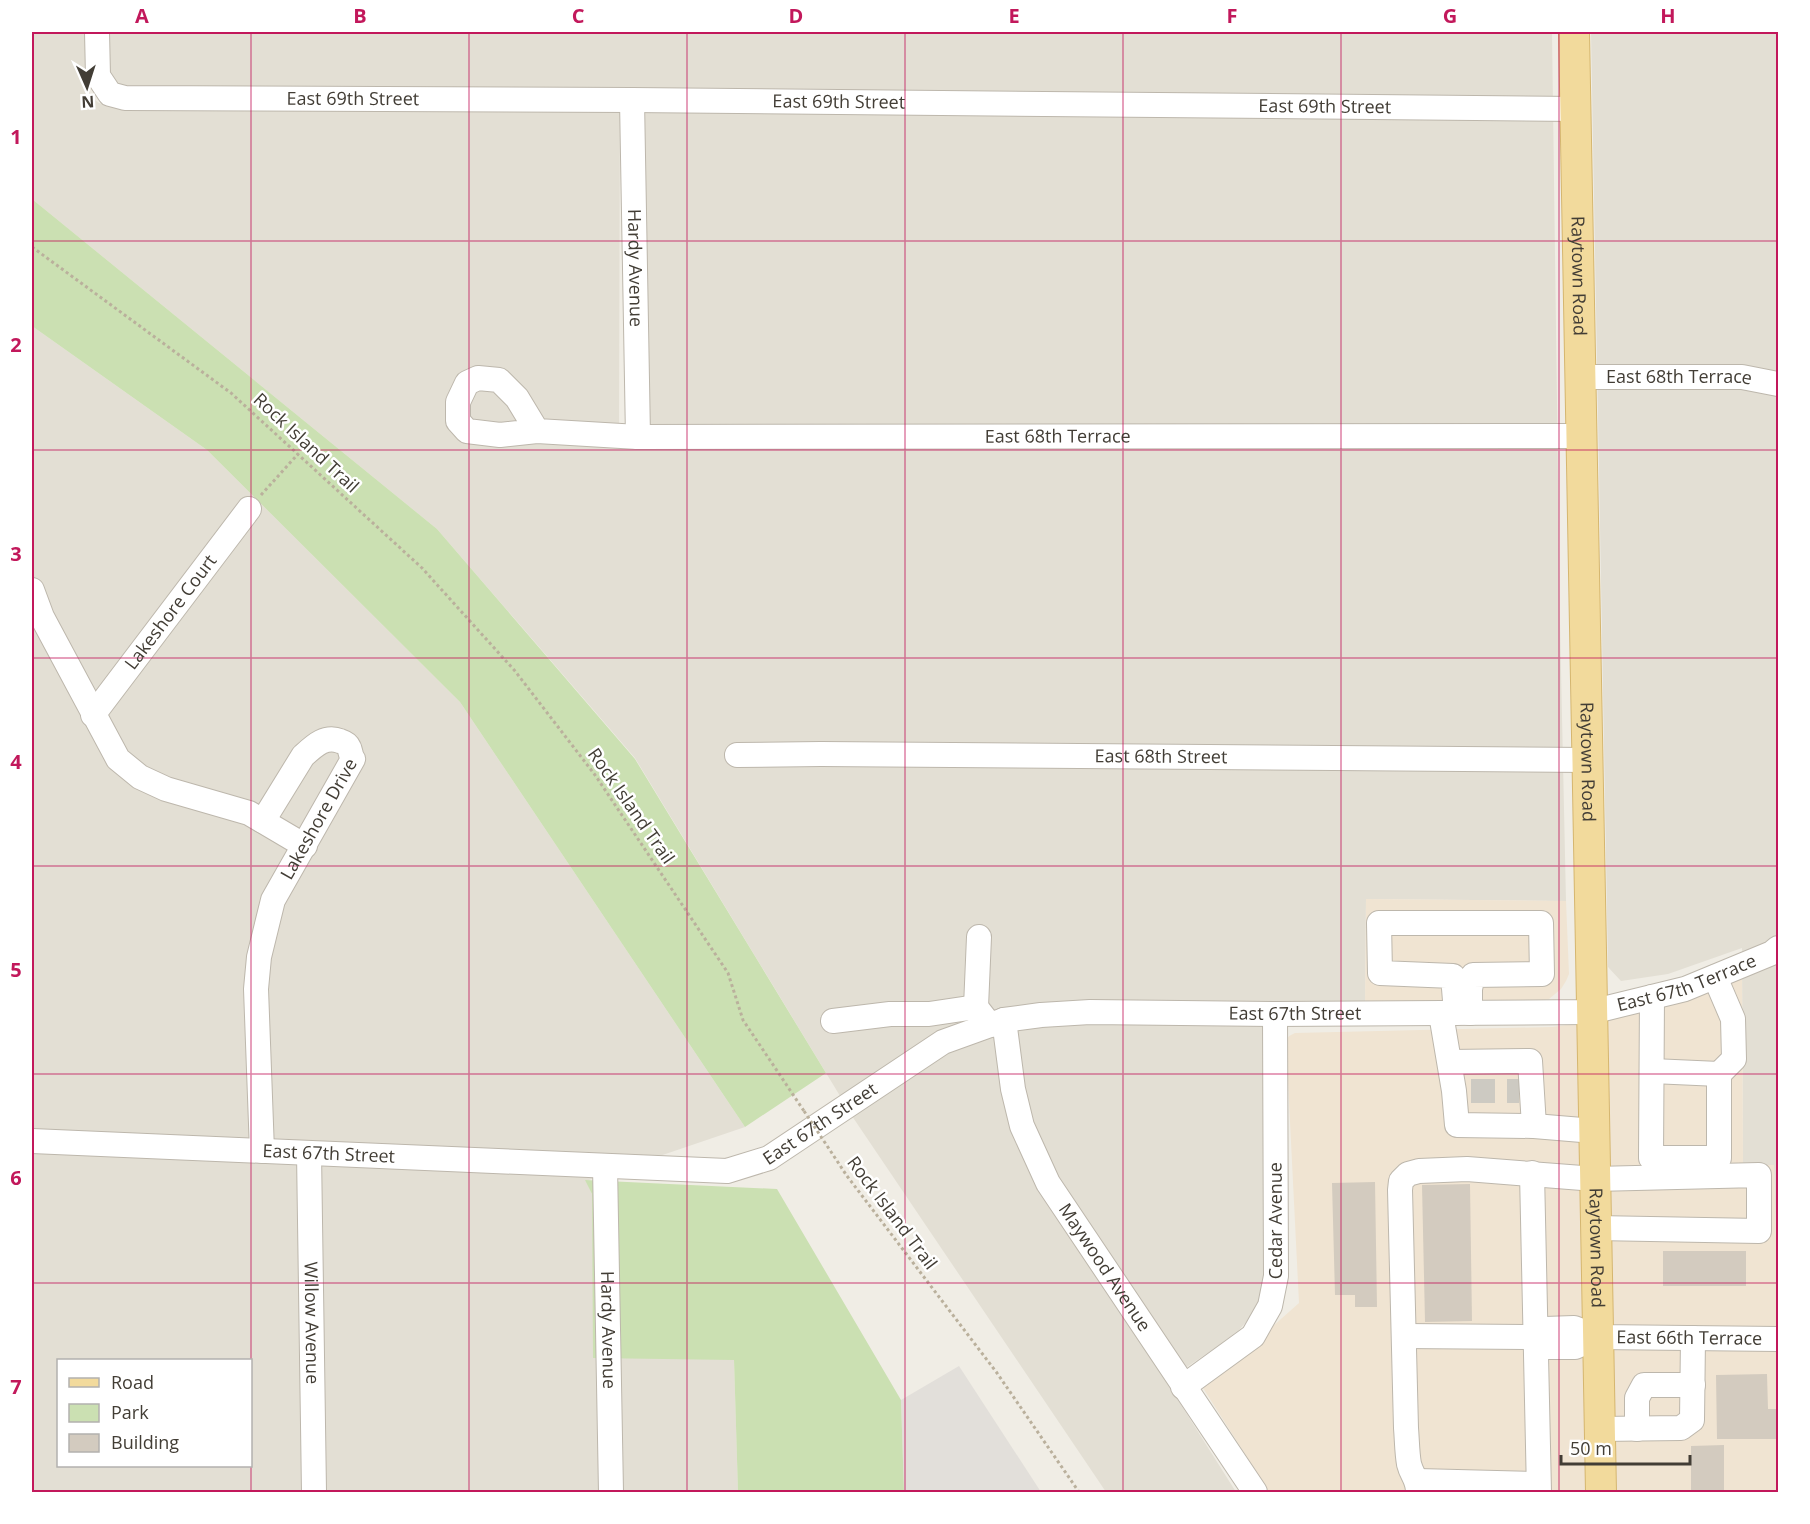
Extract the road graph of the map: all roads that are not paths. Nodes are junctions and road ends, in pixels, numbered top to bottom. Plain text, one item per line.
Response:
1 (98, 32) edge
2 (1574, 32) edge
3 (632, 100) junction
4 (1575, 109) junction
5 (1580, 377) junction
6 (1779, 384) edge
7 (537, 431) dead end
8 (638, 436) junction
9 (1581, 436) junction
10 (249, 509) road end
11 (32, 591) edge
12 (93, 715) junction
13 (737, 756) dead end
14 (1587, 760) junction
15 (263, 821) junction
16 (304, 846) junction
17 (979, 937) dead end
18 (1779, 948) edge
19 (1715, 977) junction
20 (1652, 997) junction
21 (1591, 1012) junction
22 (1456, 1013) junction
23 (1275, 1014) junction
24 (990, 1018) junction
25 (833, 1021) dead end
26 (1450, 1062) junction
27 (1652, 1071) junction
28 (1719, 1074) junction
29 (1534, 1126) junction
30 (1594, 1131) junction
31 (32, 1141) edge
32 (262, 1151) junction
33 (309, 1153) junction
34 (605, 1166) junction
35 (1532, 1173) junction
36 (1595, 1179) junction
37 (1596, 1228) junction
38 (1404, 1336) junction
39 (1536, 1336) junction
40 (1598, 1337) junction
41 (1693, 1338) junction
42 (1779, 1339) edge
43 (1693, 1385) junction
44 (1183, 1387) junction
45 (1600, 1429) junction
46 (1637, 1429) junction
47 (1418, 1487) edge
48 (1538, 1488) edge
49 (314, 1492) edge
50 (611, 1492) edge
51 (1255, 1492) edge
52 (1601, 1492) edge

1 - 3 street, East 69th Street
2 - 4 main road, Raytown Road
3 - 4 street, East 69th Street
3 - 8 street, Hardy Avenue
4 - 5 main road, Raytown Road
5 - 6 street, East 68th Terrace
5 - 9 main road, Raytown Road
7 - 8 street, East 68th Terrace
8 - 9 street, East 68th Terrace
9 - 14 main road, Raytown Road
10 - 12 street, Lakeshore Court
11 - 12 street
12 - 15 street
13 - 14 street, East 68th Street
14 - 21 main road, Raytown Road
15 - 16 street
15 - 16 street, Lakeshore Drive
16 - 32 street, Lakeshore Drive
17 - 24 street, Maywood Avenue
18 - 19 street, East 67th Terrace
19 - 20 street, East 67th Terrace
19 - 28 street
20 - 21 street, East 67th Terrace
20 - 27 street
21 - 22 street, East 67th Street
21 - 30 main road, Raytown Road
22 - 22 street
22 - 23 street, East 67th Street
22 - 26 street
23 - 24 street, East 67th Street
23 - 44 street, Cedar Avenue
24 - 25 street
24 - 34 street, East 67th Street
24 - 44 street, Maywood Avenue
26 - 29 street
26 - 29 street
27 - 28 street
27 - 28 street
29 - 30 street
30 - 36 main road, Raytown Road
31 - 32 street, East 67th Street
32 - 33 street, East 67th Street
33 - 34 street, East 67th Street
33 - 49 street, Willow Avenue
34 - 50 street, Hardy Avenue
35 - 36 street
35 - 38 street
35 - 39 street
36 - 37 main road, Raytown Road
36 - 37 street
37 - 40 main road, Raytown Road
38 - 39 street
38 - 47 street
39 - 40 street
39 - 48 street
40 - 41 street, East 66th Terrace
40 - 45 main road, Raytown Road
41 - 42 street, East 66th Terrace
41 - 43 street
43 - 46 street
43 - 46 street
44 - 51 street, Maywood Avenue
45 - 46 street
45 - 52 main road, Raytown Road
47 - 48 street

